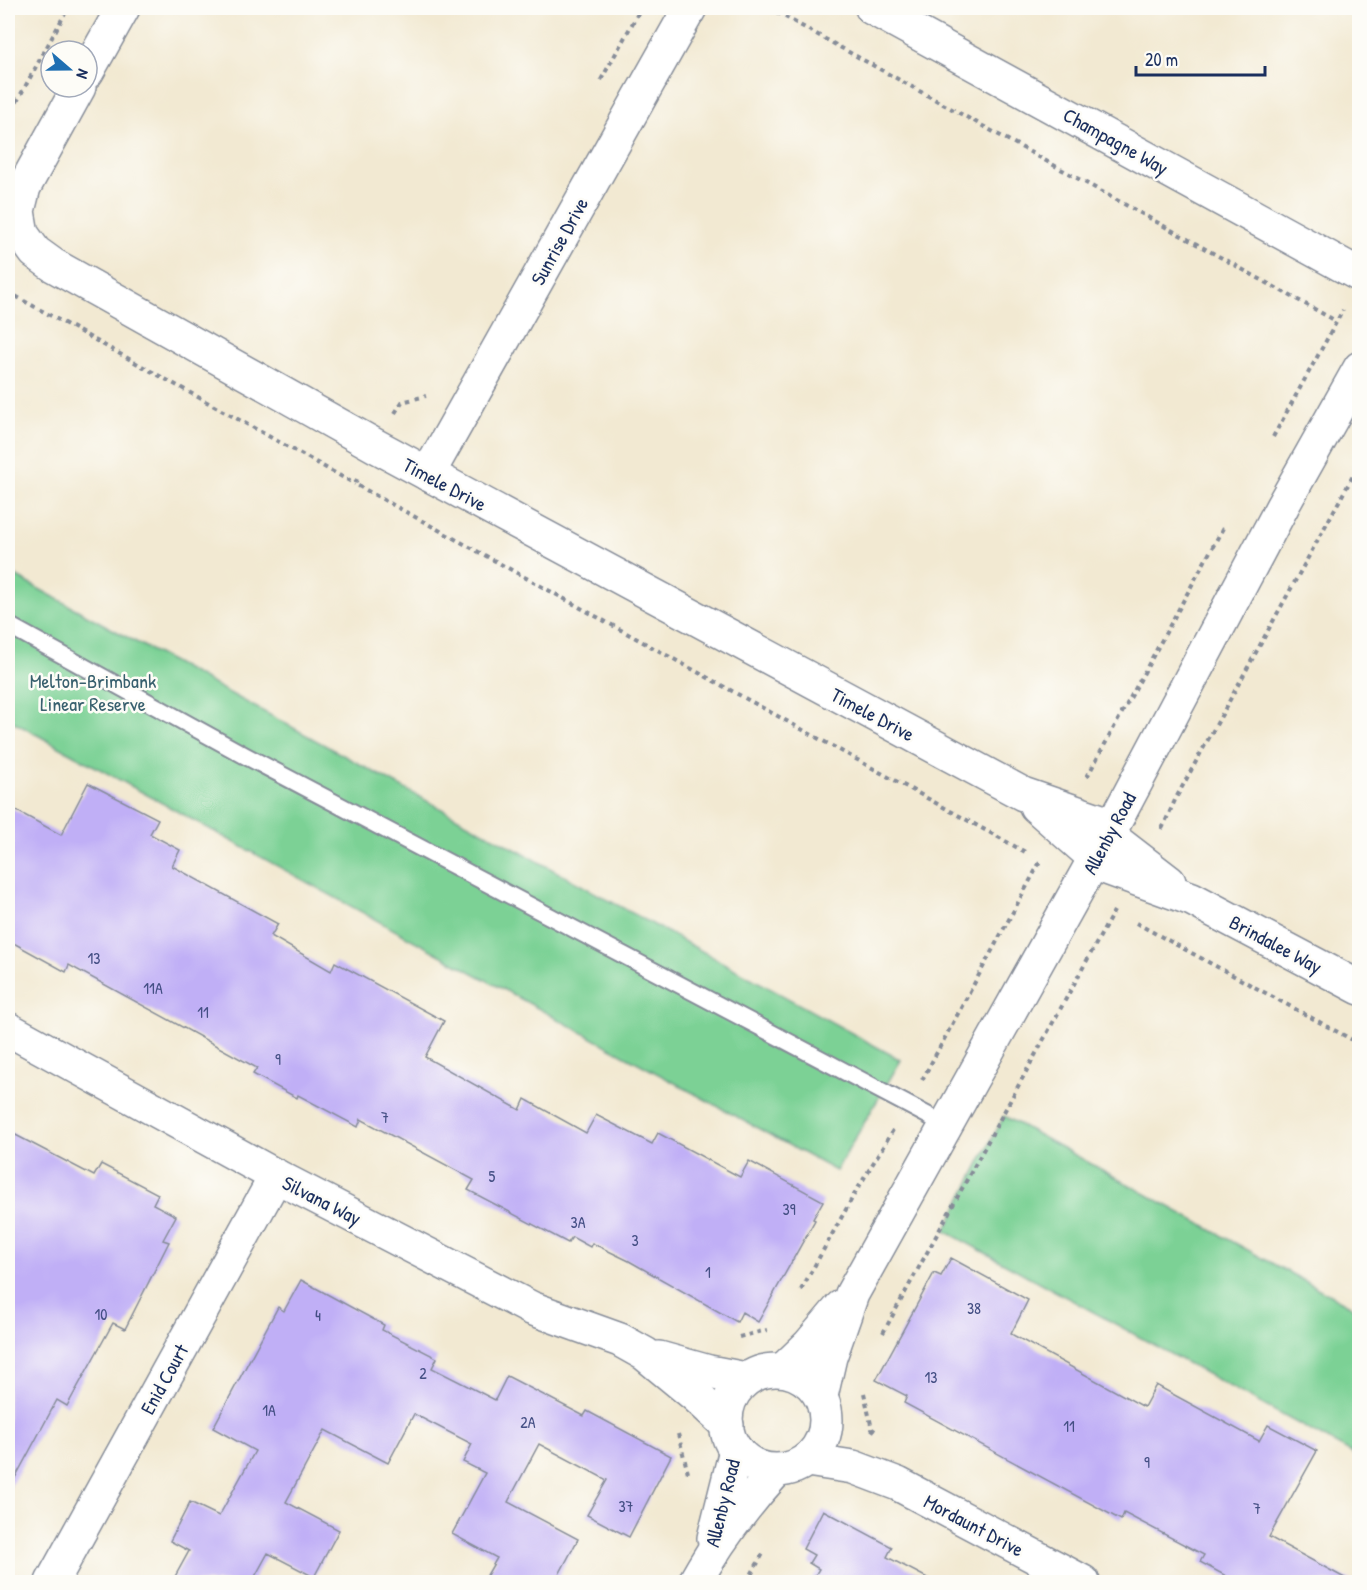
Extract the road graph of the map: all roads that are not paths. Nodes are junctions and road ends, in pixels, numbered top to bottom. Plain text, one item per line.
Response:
1 (123, 8) edge
2 (690, 8) edge
3 (872, 8) edge
4 (99, 51) edge
5 (72, 99) edge
6 (1359, 275) edge
7 (1359, 368) edge
8 (428, 474) junction
9 (8, 625) edge
10 (1102, 845) junction
11 (1359, 988) edge
12 (8, 1029) edge
13 (946, 1125) junction
14 (276, 1176) junction
15 (820, 1351) junction
16 (783, 1370) junction
17 (746, 1379) junction
18 (703, 1384) junction
19 (824, 1411) junction
20 (731, 1438) junction
21 (807, 1460) junction
22 (776, 1471) junction
23 (898, 1484) junction
24 (702, 1570) edge
25 (52, 1582) edge
26 (1083, 1582) edge

1 - 4 street
2 - 8 street, Sunrise Drive
3 - 6 street, Champagne Way
5 - 8 street, Timele Drive
7 - 10 street, Allenby Road
8 - 10 street, Timele Drive
9 - 13 lane
10 - 11 street, Brindalee Way
10 - 13 street, Allenby Road
12 - 14 street, Silvana Way
13 - 15 street, Allenby Road
14 - 18 street, Silvana Way
14 - 25 street, Enid Court
15 - 16 street, Allenby Road
15 - 19 street, Allenby Road
16 - 17 street
16 - 19 street
17 - 18 street, Silvana Way
17 - 20 street
18 - 20 street, Silvana Way
19 - 21 street
19 - 23 street, Mordaunt Drive
20 - 22 street
20 - 24 street, Allenby Road
21 - 22 street
21 - 23 street, Mordaunt Drive
22 - 24 street, Allenby Road
23 - 26 street, Mordaunt Drive

